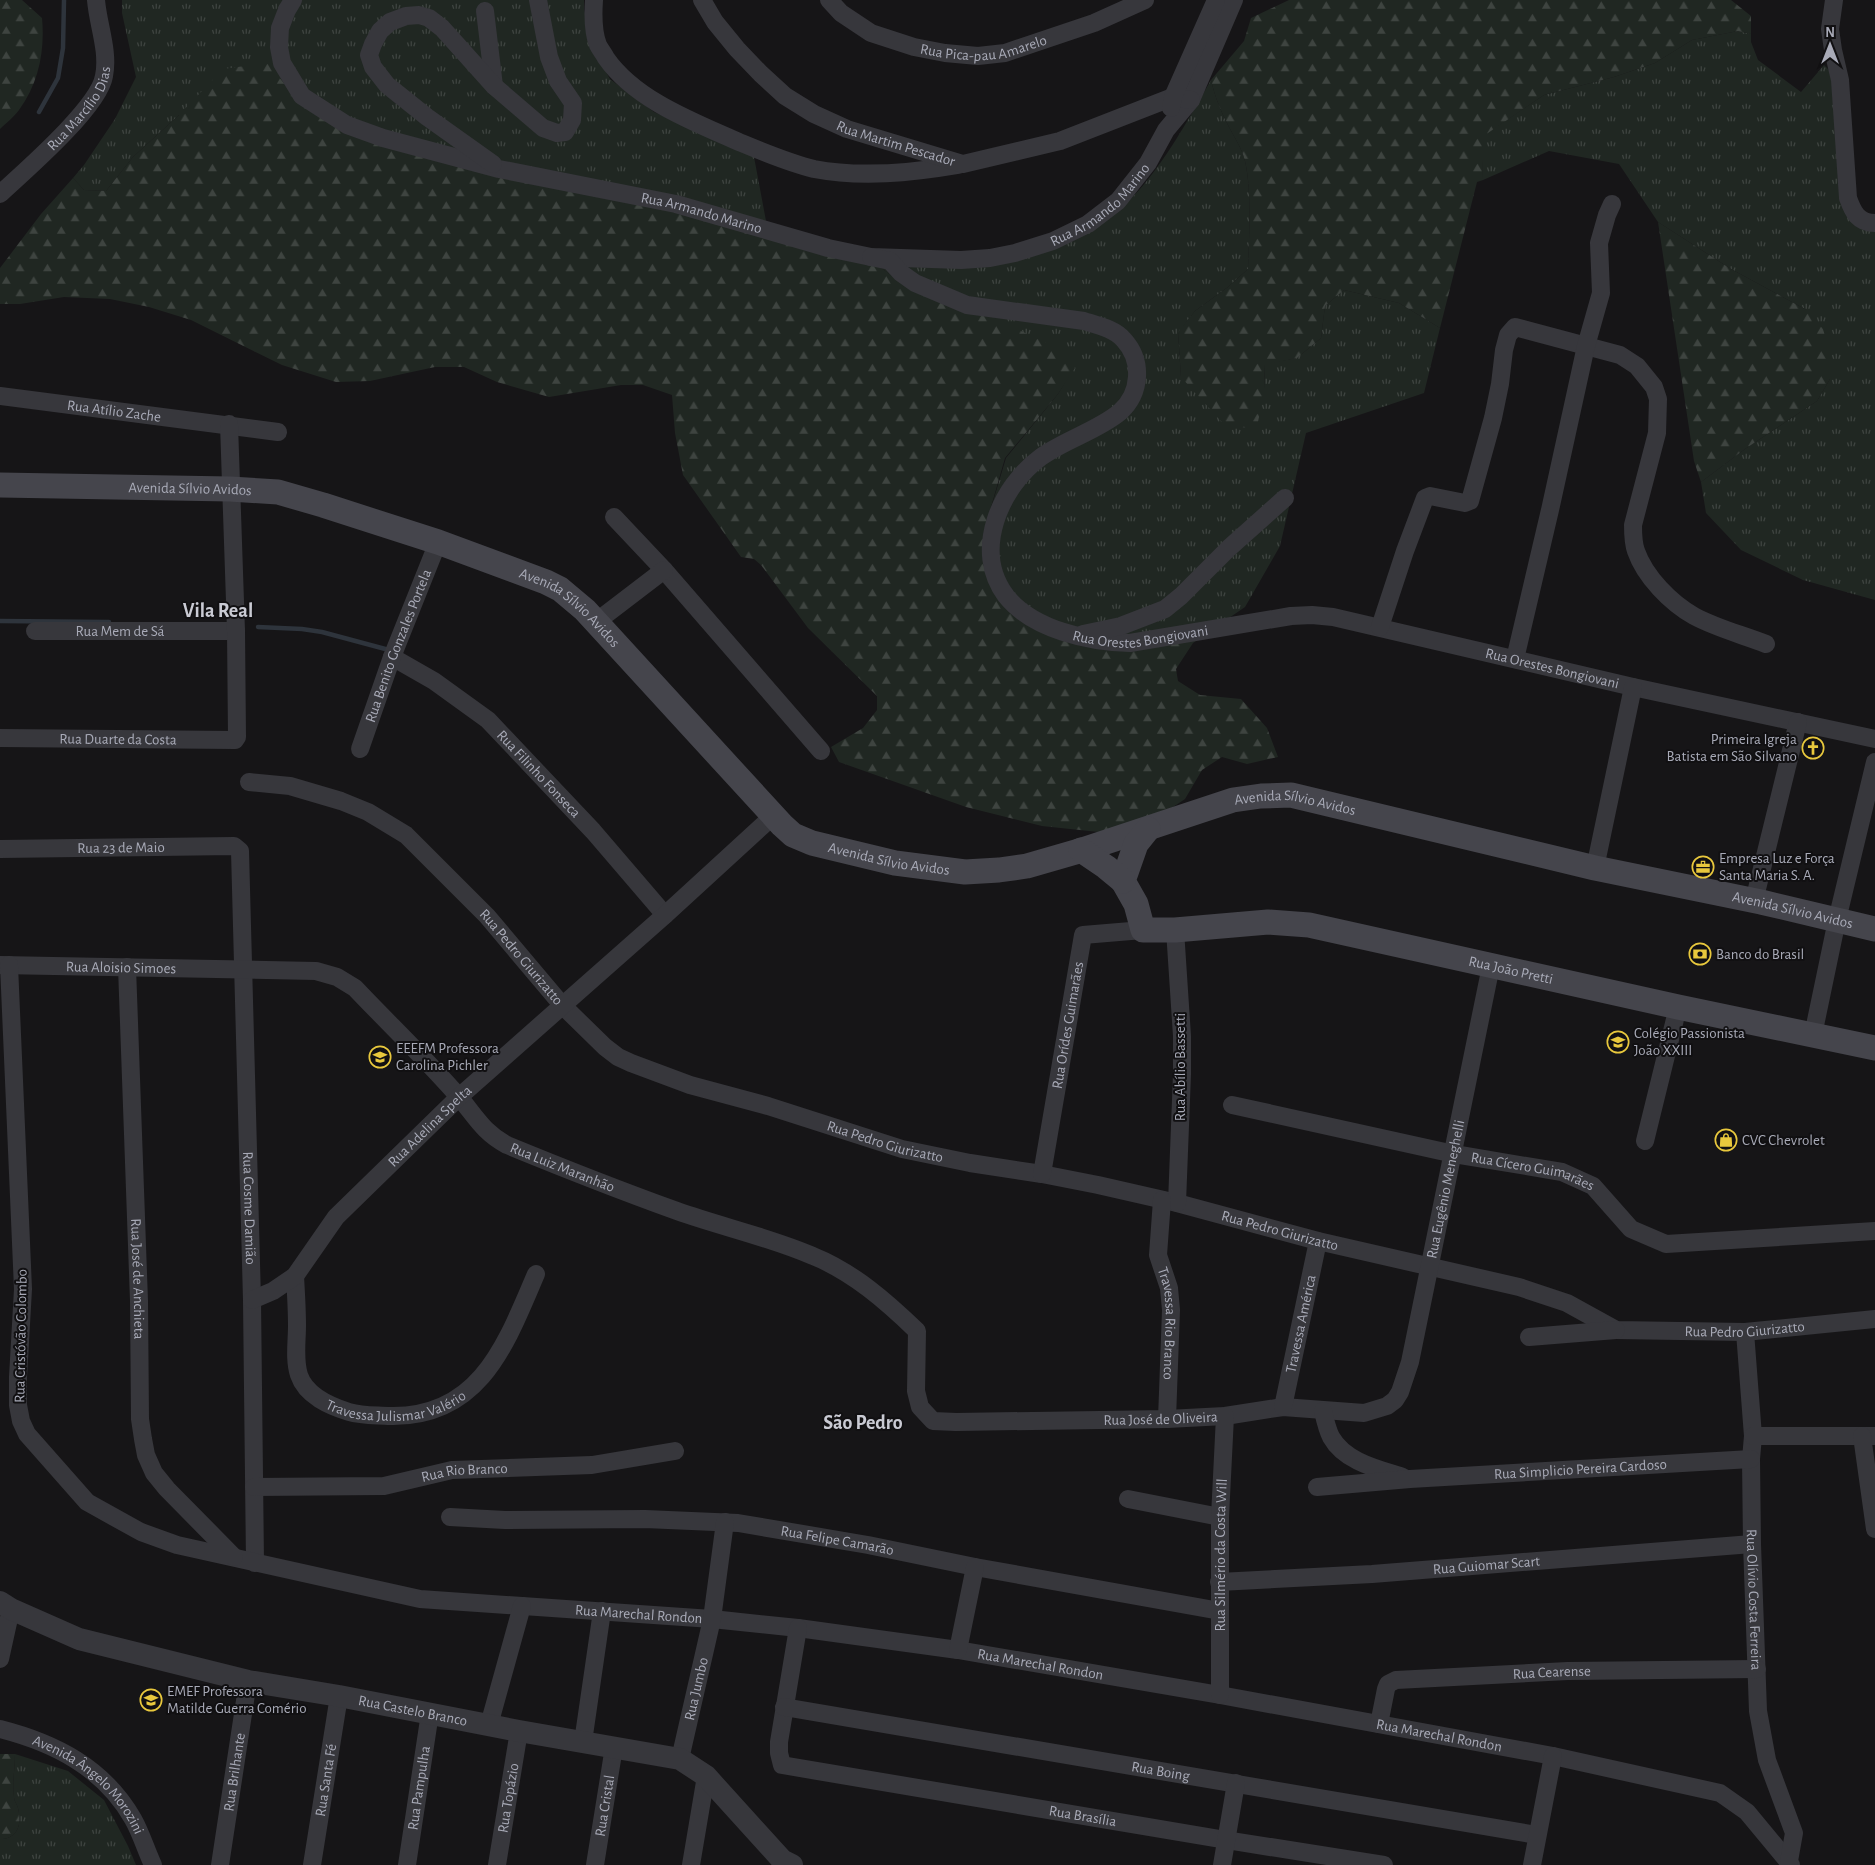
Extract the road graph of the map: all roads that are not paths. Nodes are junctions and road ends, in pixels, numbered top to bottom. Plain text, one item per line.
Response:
1 (96, 0) edge
2 (293, 0) edge
3 (538, 0) edge
4 (594, 0) edge
5 (702, 0) edge
6 (829, 0) edge
7 (1146, 0) edge
8 (1216, 0) edge
9 (1234, 0) edge
10 (1834, 0) edge
11 (1122, 6) edge
12 (485, 11) dead end
13 (494, 86) junction
14 (1173, 97) junction
15 (1191, 100) junction
16 (1166, 130) junction
17 (963, 164) junction
18 (499, 169) junction
19 (0, 194) edge
20 (1612, 204) dead end
21 (1874, 223) edge
22 (871, 257) junction
23 (1586, 346) junction
24 (0, 396) edge
25 (229, 424) junction
26 (278, 432) dead end
27 (0, 485) edge
28 (230, 489) junction
29 (1285, 498) dead end
30 (614, 517) dead end
31 (438, 542) junction
32 (664, 570) junction
33 (596, 622) junction
34 (1380, 627) junction
35 (35, 631) dead end
36 (236, 631) junction
37 (1075, 636) junction
38 (1766, 644) dead end
39 (392, 657) junction
40 (1515, 659) junction
41 (1633, 687) junction
42 (1798, 722) junction
43 (0, 738) edge
44 (1875, 739) edge
45 (360, 749) dead end
46 (821, 751) dead end
47 (1875, 762) edge
48 (249, 782) dead end
49 (773, 816) junction
50 (1148, 829) junction
51 (0, 849) edge
52 (1081, 850) junction
53 (240, 851) joint
54 (1595, 868) junction
55 (1123, 881) junction
56 (1754, 900) junction
57 (665, 915) junction
58 (1837, 920) junction
59 (1875, 929) edge
60 (1143, 930) junction
61 (1174, 930) junction
62 (5, 965) edge
63 (1491, 966) junction
64 (127, 967) junction
65 (243, 970) junction
66 (562, 1005) junction
67 (1678, 1007) junction
68 (1813, 1035) junction
69 (1875, 1048) edge
70 (459, 1097) junction
71 (1232, 1105) dead end
72 (1645, 1140) dead end
73 (1454, 1154) junction
74 (1042, 1174) junction
75 (1169, 1201) junction
76 (1875, 1231) edge
77 (1318, 1241) junction
78 (1429, 1267) junction
79 (536, 1274) dead end
80 (295, 1276) junction
81 (252, 1300) junction
82 (1875, 1319) edge
83 (1616, 1330) junction
84 (1745, 1332) junction
85 (1529, 1337) dead end
86 (1387, 1406) joint
87 (1283, 1407) junction
88 (1323, 1411) junction
89 (1225, 1416) junction
90 (1168, 1419) junction
91 (933, 1421) joint
92 (1753, 1436) junction
93 (1868, 1436) edge
94 (674, 1451) dead end
95 (1751, 1459) junction
96 (1410, 1479) junction
97 (1317, 1486) dead end
98 (254, 1487) junction
99 (1128, 1499) dead end
100 (450, 1516) dead end
101 (1220, 1517) junction
102 (725, 1522) junction
103 (1875, 1529) edge
104 (1752, 1544) junction
105 (234, 1557) junction
106 (255, 1563) junction
107 (975, 1567) junction
108 (1219, 1582) junction
109 (5, 1606) edge
110 (522, 1606) junction
111 (602, 1611) junction
112 (1220, 1611) junction
113 (712, 1619) junction
114 (798, 1628) junction
115 (2, 1637) edge
116 (958, 1650) junction
117 (0, 1659) edge
118 (1757, 1669) junction
119 (248, 1681) junction
120 (1220, 1695) junction
121 (339, 1696) junction
122 (784, 1707) junction
123 (430, 1713) junction
124 (1378, 1724) junction
125 (489, 1725) junction
126 (0, 1728) edge
127 (519, 1731) junction
128 (583, 1742) junction
129 (614, 1747) junction
130 (1553, 1756) junction
131 (680, 1759) junction
132 (706, 1776) junction
133 (1236, 1783) junction
134 (1537, 1834) junction
135 (1226, 1840) junction
136 (785, 1863) edge
137 (1790, 1863) edge
138 (153, 1865) edge
139 (220, 1865) edge
140 (312, 1865) edge
141 (406, 1865) edge
142 (497, 1865) edge
143 (594, 1865) edge
144 (691, 1865) edge
145 (1222, 1865) edge
146 (1384, 1865) edge
147 (1532, 1865) edge

1 - 19 street, Rua Marcílio Dias
2 - 18 street, Rua Armando Marino
3 - 13 street
4 - 17 street
5 - 17 street, Rua Martim Pescador
6 - 11 street, Rua Pica-pau Amarelo
7 - 11 street, Rua Pica-pau Amarelo
8 - 14 street, Rua Armando Marino
9 - 15 street, Rua Armando Marino
10 - 21 street
12 - 13 street
13 - 18 street
14 - 15 street
14 - 16 street, Rua Armando Marino
14 - 17 street, Rua Martim Pescador
15 - 16 street, Rua Armando Marino
16 - 22 street, Rua Armando Marino
18 - 22 street, Rua Armando Marino
20 - 23 street
22 - 37 street, Rua Orestes Bongiovani
23 - 34 street
23 - 38 street
23 - 40 street
24 - 25 street, Rua Atílio Zache
25 - 26 street, Rua Atílio Zache
25 - 28 street
27 - 28 main road, Avenida Sílvio Avidos
28 - 31 main road, Avenida Sílvio Avidos
28 - 36 street
29 - 37 street
30 - 32 street
31 - 33 main road, Avenida Sílvio Avidos
31 - 39 street, Rua Benito Gonzales Portela
32 - 33 street
32 - 46 street
33 - 49 main road, Avenida Sílvio Avidos
34 - 37 street, Rua Orestes Bongiovani
34 - 40 street, Rua Orestes Bongiovani
35 - 36 street, Rua Mem de Sá
36 - 43 street, Rua Duarte da Costa
39 - 45 street, Rua Benito Gonzales Portela
39 - 57 street, Rua Filinho Fonseca
40 - 41 street, Rua Orestes Bongiovani
41 - 42 street, Rua Orestes Bongiovani
41 - 54 street
42 - 44 street, Rua Orestes Bongiovani
42 - 56 street
47 - 58 street
48 - 66 street, Rua Pedro Giurizatto
49 - 52 main road, Avenida Sílvio Avidos
49 - 57 street, Rua Adelina Spelta
50 - 52 main road, Avenida Sílvio Avidos
50 - 54 main road, Avenida Sílvio Avidos
50 - 55 main road
51 - 53 street, Rua 23 de Maio
52 - 55 main road
53 - 65 street, Rua Cosme Damião
54 - 56 main road, Avenida Sílvio Avidos
55 - 60 main road
56 - 58 main road, Avenida Sílvio Avidos
57 - 66 street, Rua Adelina Spelta
58 - 59 main road, Avenida Sílvio Avidos
58 - 68 street
60 - 61 main road, Rua João Pretti
60 - 74 street, Rua Orídes Guimarães
61 - 63 main road, Rua João Pretti
61 - 75 street, Rua Abílio Bassetti
62 - 64 street, Rua Aloisio Simoes
62 - 105 street, Rua Cristóvão Colombo
63 - 67 main road, Rua João Pretti
63 - 73 street, Rua Eugênio Meneghelli
64 - 65 street, Rua Aloisio Simoes
64 - 105 street, Rua José de Anchieta
65 - 70 street, Rua Luiz Maranhão
65 - 81 street, Rua Cosme Damião
66 - 70 street, Rua Adelina Spelta
66 - 74 street, Rua Pedro Giurizatto
67 - 68 main road, Rua João Pretti
67 - 72 street
68 - 69 main road, Rua João Pretti
70 - 80 street, Rua Adelina Spelta
70 - 91 street, Rua Luiz Maranhão
71 - 73 street, Rua Cícero Guimarães
73 - 76 street, Rua Cícero Guimarães
73 - 78 street, Rua Eugênio Meneghelli
74 - 75 street, Rua Pedro Giurizatto
75 - 77 street, Rua Pedro Giurizatto
75 - 90 street, Travessa Rio Branco
77 - 78 street, Rua Pedro Giurizatto
77 - 87 street, Travessa América
78 - 83 street, Rua Pedro Giurizatto
78 - 86 street, Rua Eugênio Meneghelli
79 - 80 street, Travessa Julismar Valério
80 - 81 street, Rua Adelina Spelta
81 - 98 street, Rua Cosme Damião
82 - 84 street, Rua Pedro Giurizatto
83 - 84 street, Rua Pedro Giurizatto
83 - 85 street, Rua Pedro Giurizatto
84 - 92 street, Rua Olívio Costa Ferreira
86 - 88 street, Rua José de Oliveira
87 - 88 street, Rua José de Oliveira
87 - 89 street, Rua José de Oliveira
88 - 96 street, Rua Simplicio Pereira Cardoso
89 - 90 street, Rua José de Oliveira
89 - 101 street, Rua Silmério da Costa Will
90 - 91 street, Rua José de Oliveira
92 - 93 street
92 - 95 street, Rua Olívio Costa Ferreira
93 - 103 street
94 - 98 street, Rua Rio Branco
95 - 96 street, Rua Simplicio Pereira Cardoso
95 - 104 street, Rua Olívio Costa Ferreira
96 - 97 street, Rua Simplicio Pereira Cardoso
98 - 106 street, Rua Cosme Damião
99 - 101 street
100 - 102 street, Rua Felipe Camarão
101 - 108 street, Rua Silmério da Costa Will
102 - 107 street, Rua Felipe Camarão
102 - 113 street, Rua Jumbo
104 - 108 street, Rua Guiomar Scart
104 - 118 street, Rua Olívio Costa Ferreira
105 - 106 street, Rua Cristóvão Colombo
106 - 110 street, Rua Marechal Rondon
107 - 112 street, Rua Felipe Camarão
107 - 116 street
108 - 112 street, Rua Silmério da Costa Will
109 - 115 street
109 - 119 street, Rua Castelo Branco
110 - 111 street, Rua Marechal Rondon
110 - 125 street
111 - 113 street, Rua Marechal Rondon
111 - 128 street
112 - 120 street, Rua Silmério da Costa Will
113 - 114 street, Rua Marechal Rondon
113 - 131 street, Rua Jumbo
114 - 116 street, Rua Marechal Rondon
114 - 122 street
115 - 117 street
116 - 120 street, Rua Marechal Rondon
118 - 124 street, Rua Cearense
118 - 137 street, Rua Olívio Costa Ferreira
119 - 121 street, Rua Castelo Branco
119 - 139 street, Rua Brilhante
120 - 124 street, Rua Marechal Rondon
121 - 123 street, Rua Castelo Branco
121 - 140 street, Rua Santa Fé
122 - 133 street, Rua Boing
122 - 135 street, Rua Brasília
123 - 125 street, Rua Castelo Branco
123 - 141 street, Rua Pampulha
124 - 130 street, Rua Marechal Rondon
125 - 127 street, Rua Castelo Branco
126 - 138 street, Avenida Ângelo Morozini
127 - 128 street, Rua Castelo Branco
127 - 142 street, Rua Topázio
128 - 129 street, Rua Castelo Branco
129 - 131 street, Rua Castelo Branco
129 - 143 street, Rua Cristal
130 - 134 street
130 - 137 street, Rua Marechal Rondon
131 - 132 street, Rua Castelo Branco
132 - 136 street, Rua Castelo Branco
132 - 144 street
133 - 134 street, Rua Boing
133 - 135 street
134 - 147 street
135 - 145 street
135 - 146 street, Rua Brasília

